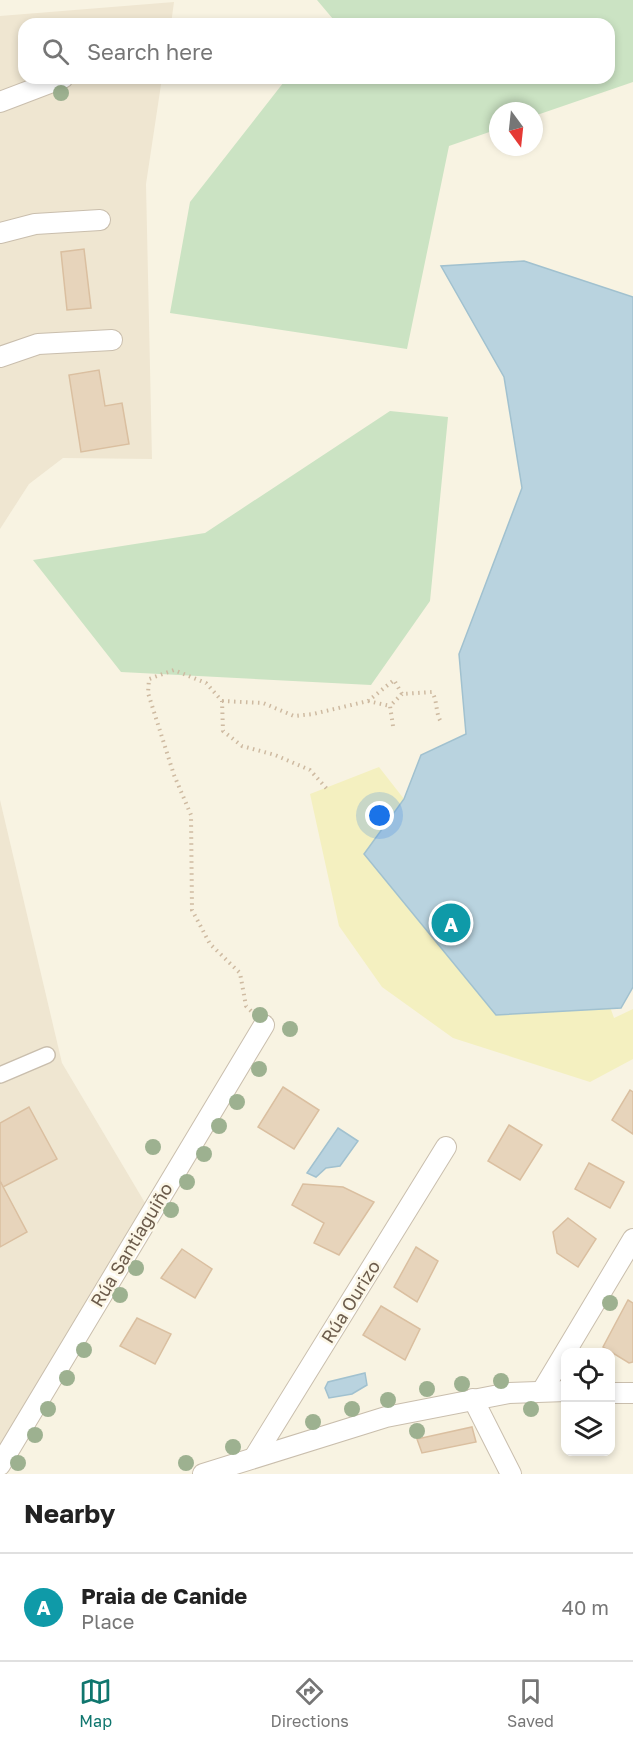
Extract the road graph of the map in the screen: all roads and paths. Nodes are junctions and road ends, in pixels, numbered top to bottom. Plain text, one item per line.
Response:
1 (47, 84) edge
2 (0, 102) edge
3 (100, 220) dead end
4 (0, 233) edge
5 (112, 340) dead end
6 (0, 357) edge
7 (402, 694) junction
8 (222, 701) junction
9 (368, 701) junction
10 (390, 706) junction
11 (441, 722) dead end
12 (393, 726) dead end
13 (327, 789) dead end
14 (264, 1025) joint
15 (47, 1054) dead end
16 (0, 1075) edge
17 (446, 1147) dead end
18 (633, 1239) edge
19 (543, 1391) junction
20 (561, 1392) edge
21 (615, 1393) edge
22 (633, 1393) edge
23 (473, 1399) junction
24 (255, 1456) junction
25 (0, 1465) edge
26 (203, 1474) edge
27 (511, 1474) edge

1 - 2 street
3 - 4 street
5 - 6 street
7 - 9 path
7 - 10 path
7 - 11 path
8 - 9 path
8 - 13 path
8 - 14 path
9 - 10 path
10 - 12 path
14 - 25 street, Rúa Santiaguiño
15 - 16 street
17 - 24 street, Rúa Ourizo
18 - 19 street
19 - 20 street
19 - 23 street
21 - 22 street
23 - 24 street
23 - 27 street
24 - 26 street

